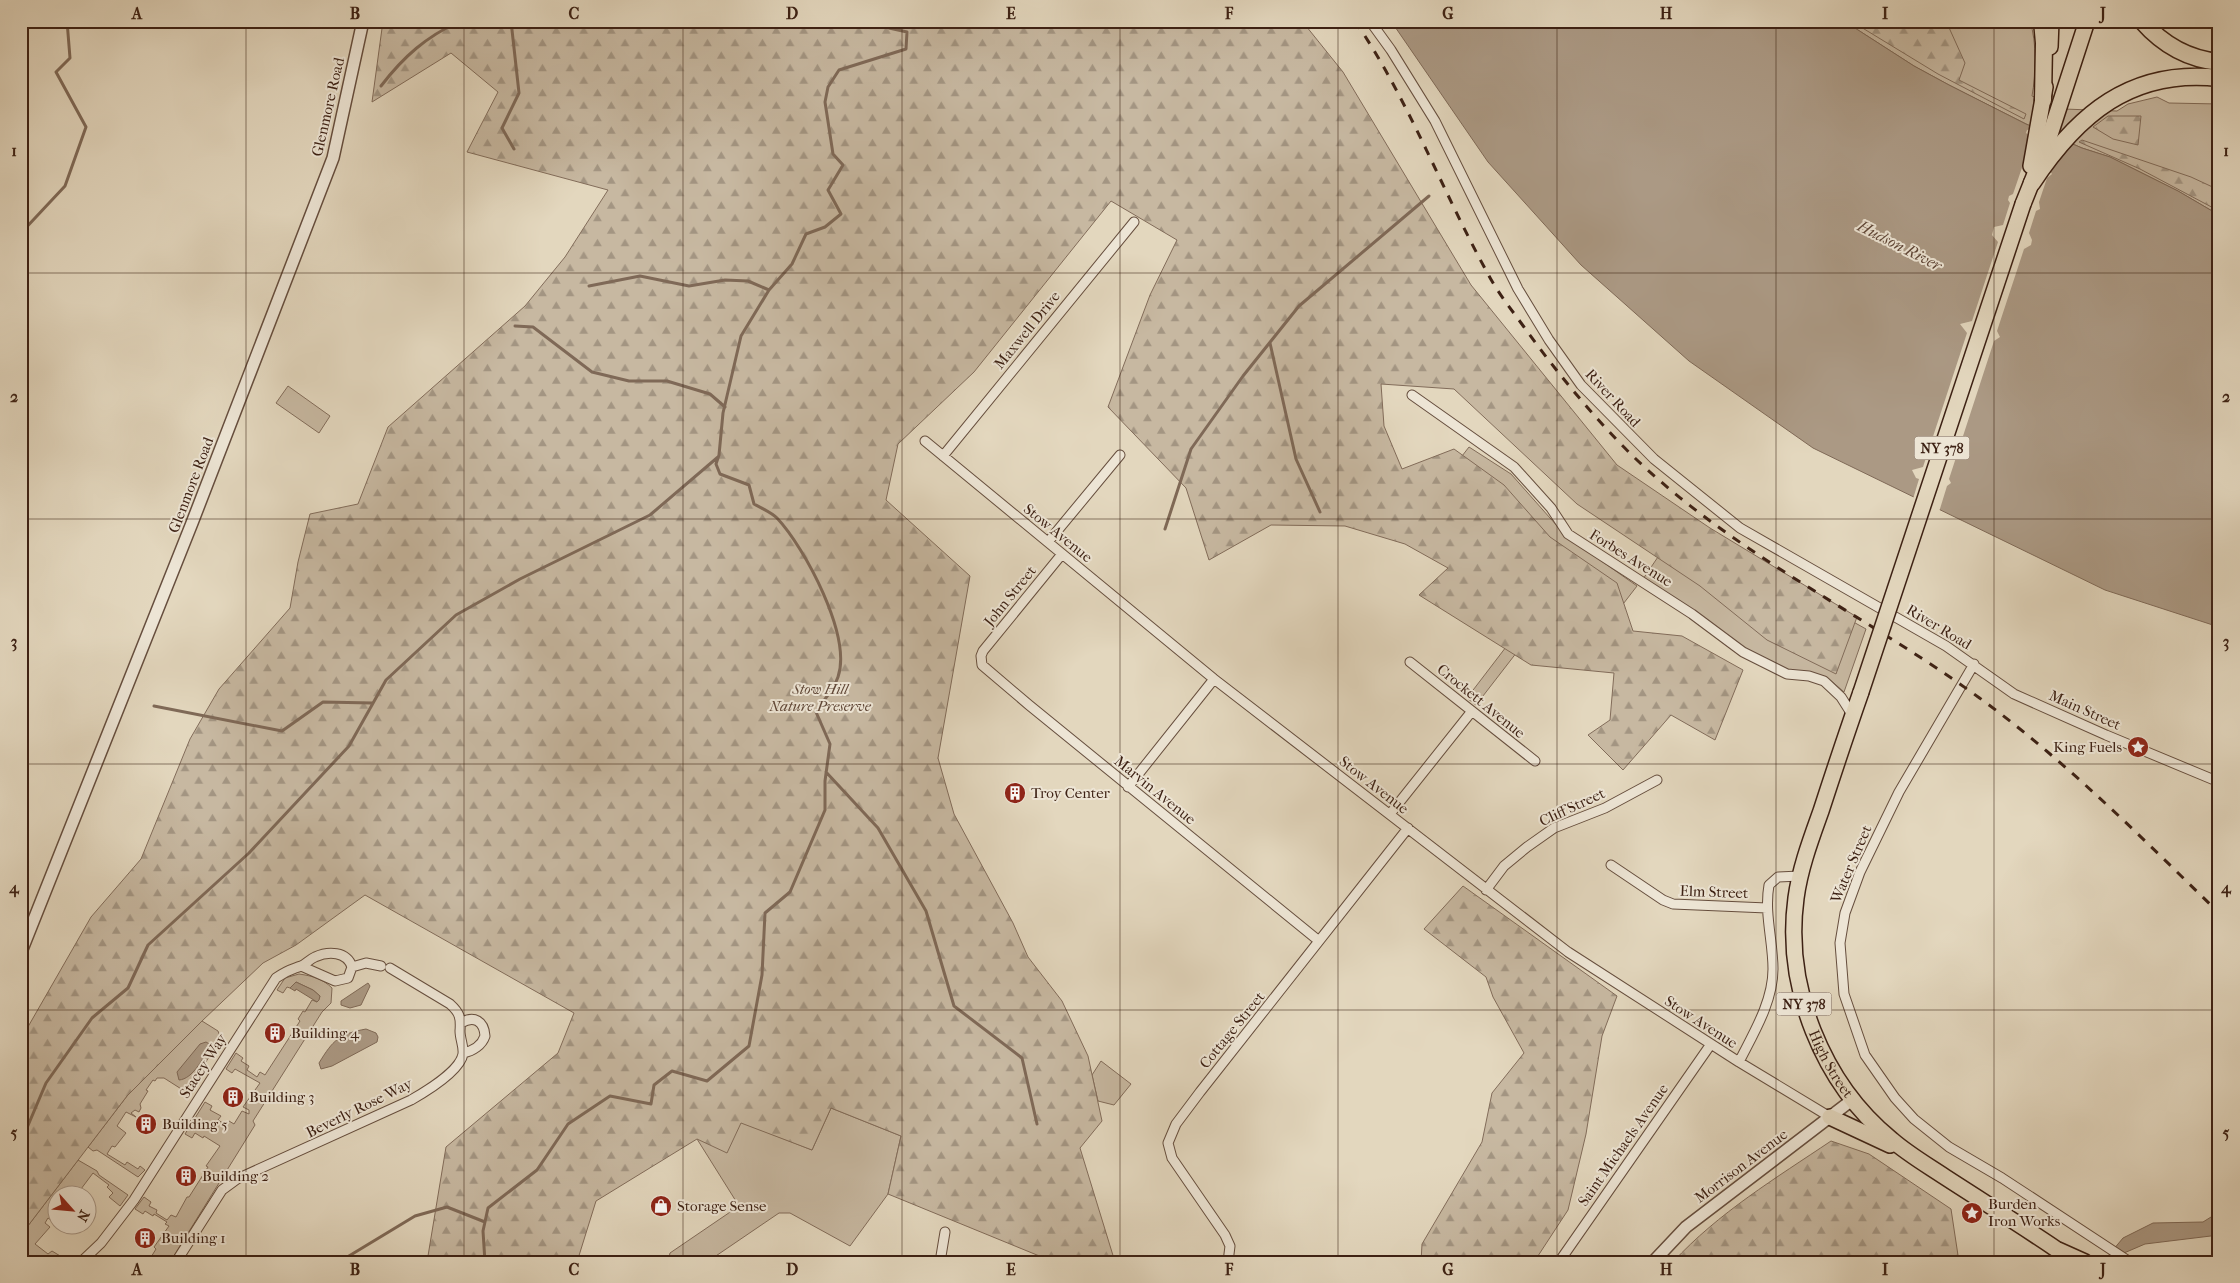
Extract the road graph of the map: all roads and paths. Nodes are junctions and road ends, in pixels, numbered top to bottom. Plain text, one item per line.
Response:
1 (363, 21) edge
2 (1370, 21) edge
3 (2042, 21) edge
4 (2051, 21) edge
5 (2087, 21) edge
6 (2142, 21) edge
7 (2047, 60) junction
8 (2219, 62) edge
9 (2219, 78) edge
10 (2043, 100) joint
11 (2032, 183) junction
12 (2023, 204) junction
13 (1134, 222) dead end
14 (1412, 395) dead end
15 (925, 441) dead end
16 (1120, 455) dead end
17 (943, 456) junction
18 (1048, 542) junction
19 (1062, 554) junction
20 (981, 656) joint
21 (1410, 662) dead end
22 (1974, 664) junction
23 (1214, 679) junction
24 (1472, 711) junction
25 (1853, 716) junction
26 (1535, 761) dead end
27 (1657, 780) dead end
28 (2219, 782) edge
29 (1128, 787) junction
30 (1390, 814) junction
31 (1408, 828) junction
32 (1611, 865) dead end
33 (1800, 876) junction
34 (1486, 890) junction
35 (1768, 908) junction
36 (1319, 941) junction
37 (21, 952) edge
38 (301, 966) junction
39 (352, 967) junction
40 (462, 1022) junction
41 (1711, 1044) junction
42 (463, 1053) junction
43 (1739, 1062) junction
44 (1852, 1100) junction
45 (1830, 1117) junction
46 (1909, 1153) junction
47 (945, 1232) dead end
48 (2060, 1255) edge
49 (2128, 1260) edge
50 (81, 1262) edge
51 (176, 1262) edge
52 (940, 1262) edge
53 (1228, 1262) edge
54 (1559, 1262) edge
55 (1653, 1262) edge
56 (2084, 1262) edge

1 - 37 street, Glenmore Road
2 - 22 street, River Road
3 - 7 highway
4 - 7 main road
5 - 11 main road, NY 378
6 - 8 highway
7 - 10 highway
9 - 11 highway
10 - 12 main road, NY 378
11 - 12 main road, NY 378
12 - 25 main road, High Street / NY 378, bridge
13 - 17 street, Maxwell Drive
14 - 25 street, Forbes Avenue
15 - 17 street, Stow Avenue
16 - 18 street
17 - 18 street, Stow Avenue
18 - 19 street, Stow Avenue
19 - 20 street, John Street
19 - 23 street, Stow Avenue
20 - 29 street, Marvin Avenue
21 - 24 street, Crockett Avenue
22 - 28 street, Main Street
22 - 49 street, Water Street
23 - 29 street
23 - 30 street, Stow Avenue
24 - 26 street, Crockett Avenue
24 - 30 street
25 - 33 main road, High Street / NY 378
27 - 34 street, Cliff Street
29 - 36 street, Marvin Avenue
30 - 31 street, Stow Avenue
31 - 34 street, Stow Avenue
31 - 36 street, Cottage Street
32 - 35 street, Elm Street
33 - 35 street
33 - 44 main road, High Street / NY 378
34 - 41 street, Stow Avenue
35 - 43 street
36 - 53 street, Cottage Street
38 - 39 street, Stacey Way
38 - 39 street
38 - 50 street, Stacey Way
39 - 40 street
40 - 42 street
40 - 42 street
41 - 43 street, Stow Avenue
41 - 54 street, Saint Michaels Avenue
42 - 51 street, Beverly Rose Way
43 - 45 street, Stow Avenue
44 - 45 street, Morrison Avenue
44 - 46 main road, High Street / NY 378
45 - 46 main road
45 - 55 street, Morrison Avenue
46 - 48 main road, High Street / NY 378
47 - 52 street
48 - 56 main road, High Street / NY 378

